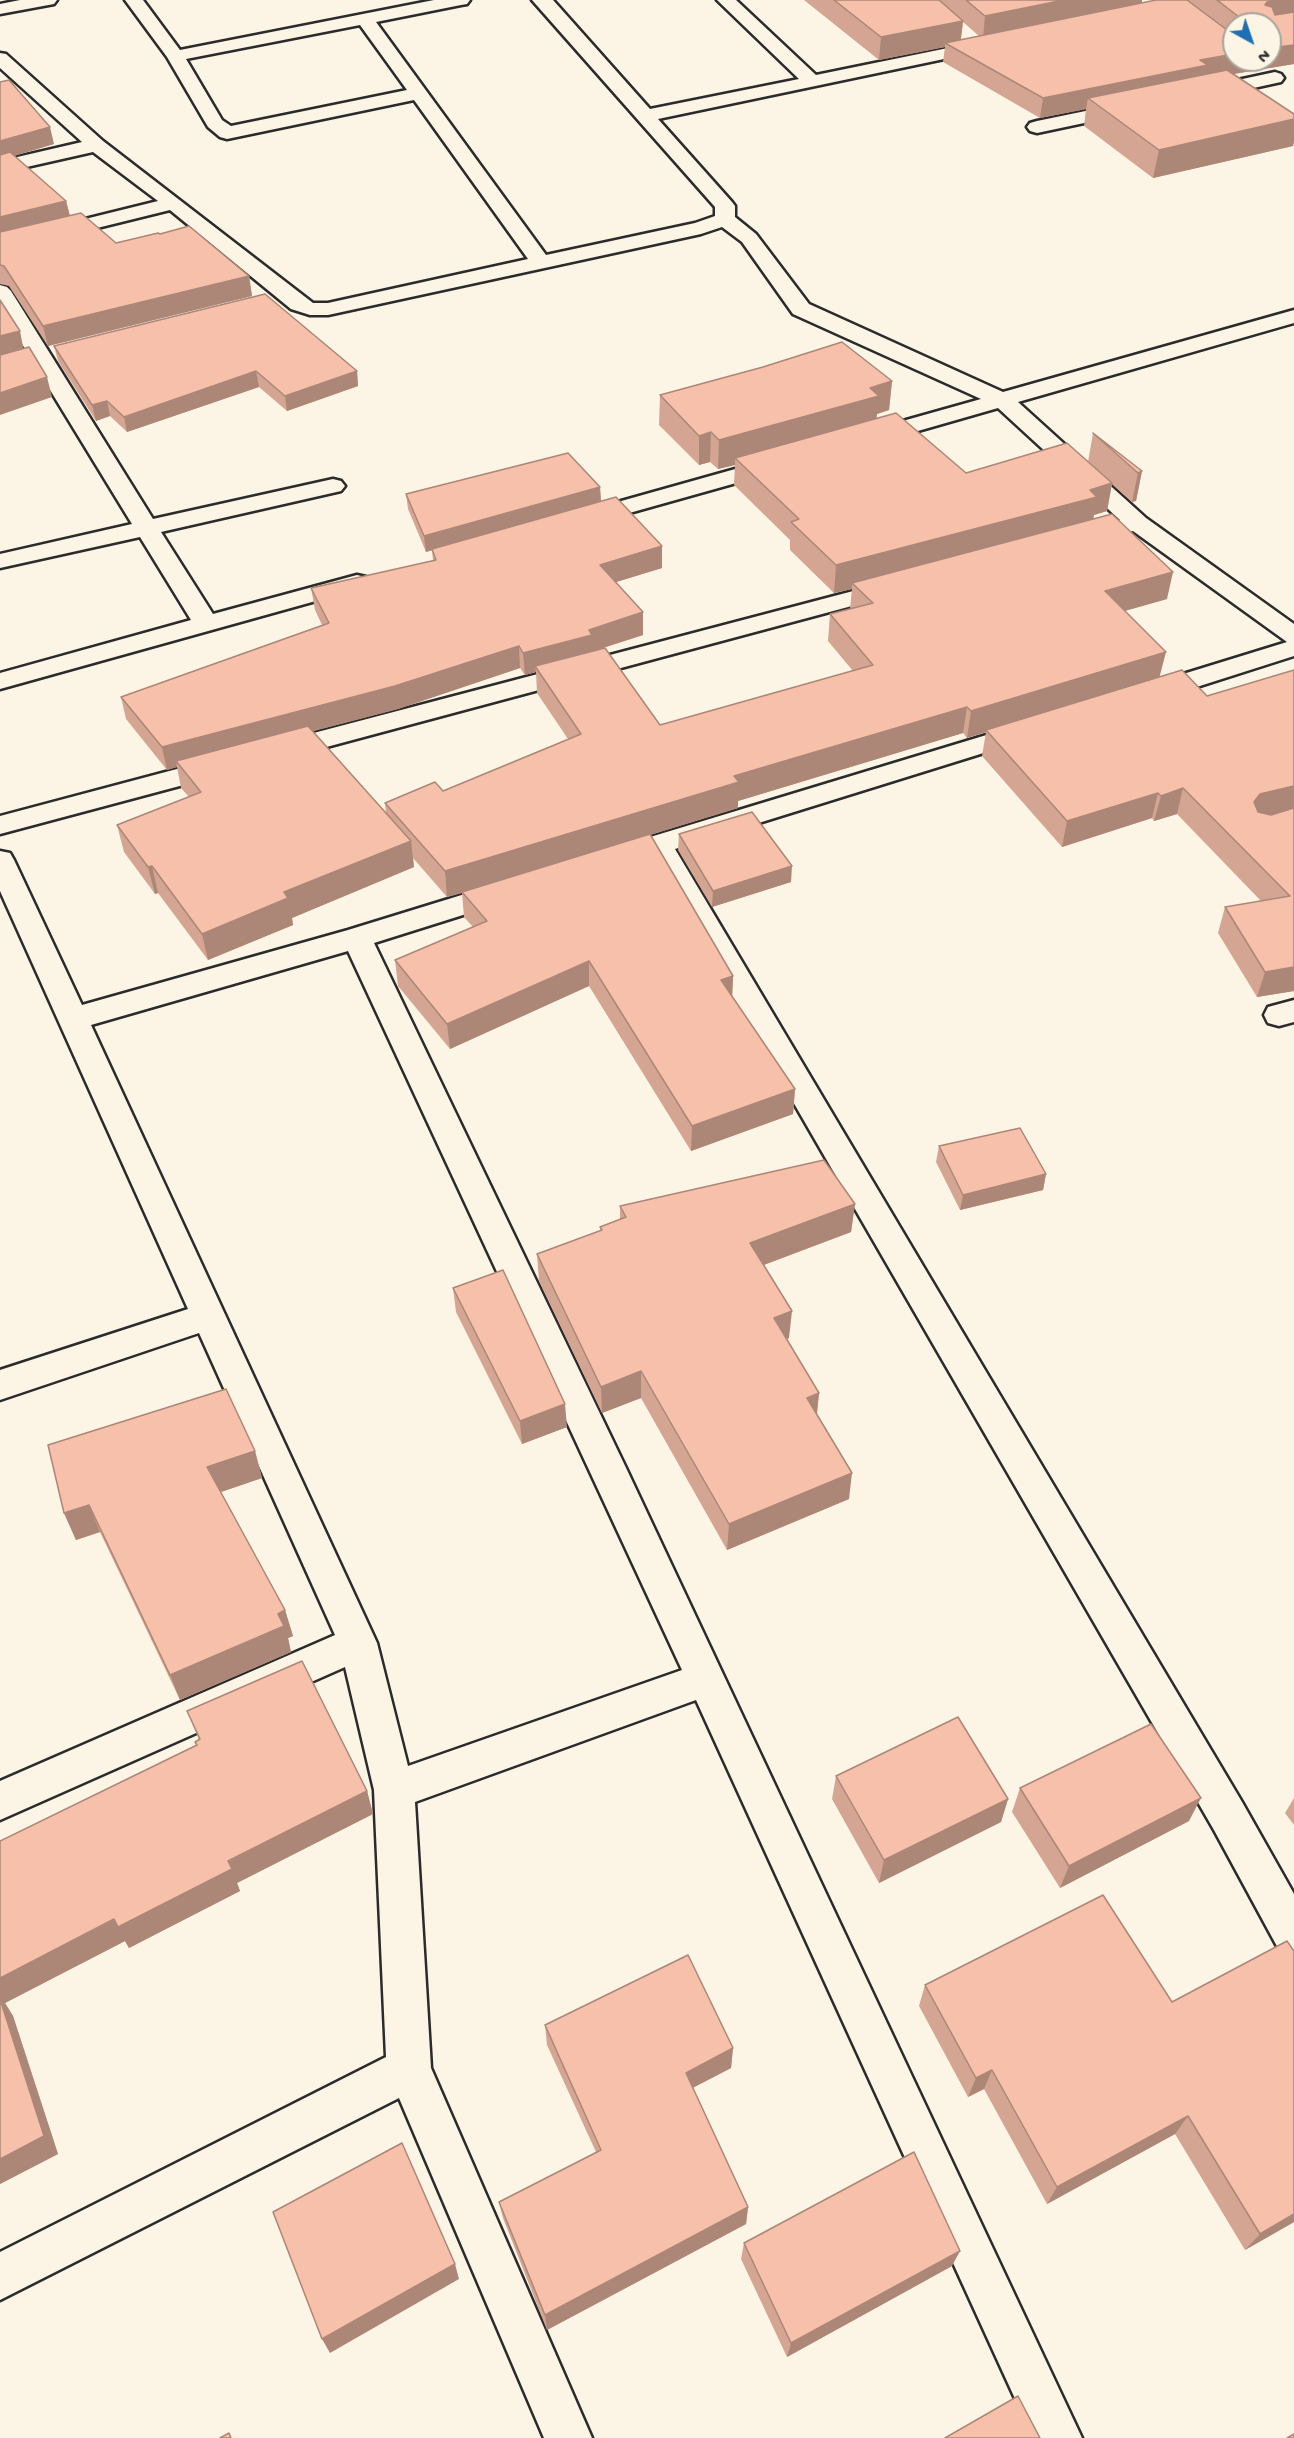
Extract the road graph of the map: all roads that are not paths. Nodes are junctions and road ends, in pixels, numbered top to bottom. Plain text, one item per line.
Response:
1 (48, 0) edge
2 (134, 0) edge
3 (461, 0) edge
4 (541, 0) edge
5 (726, 0) edge
6 (0, 9) edge
7 (365, 19) junction
8 (962, 34) edge
9 (1000, 43) edge
10 (978, 47) junction
11 (175, 56) junction
12 (0, 58) edge
13 (1268, 72) edge
14 (1275, 78) junction
15 (23, 79) junction
16 (813, 82) junction
17 (0, 84) edge
18 (1294, 92) edge
19 (419, 93) junction
20 (1185, 97) edge
21 (1150, 104) edge
22 (645, 116) junction
23 (1037, 128) dead end
24 (96, 145) junction
25 (0, 167) edge
26 (174, 202) junction
27 (725, 219) junction
28 (0, 246) edge
29 (541, 262) junction
30 (0, 291) edge
31 (288, 295) junction
32 (266, 301) edge
33 (1294, 316) edge
34 (63, 351) edge
35 (30, 359) junction
36 (1002, 400) junction
37 (851, 443) edge
38 (796, 458) edge
39 (333, 486) dead end
40 (1137, 522) junction
41 (564, 524) edge
42 (147, 528) junction
43 (1057, 544) edge
44 (0, 561) edge
45 (374, 578) edge
46 (919, 581) edge
47 (206, 624) junction
48 (1294, 636) edge
49 (1294, 648) edge
50 (0, 681) edge
51 (1124, 701) edge
52 (1055, 722) edge
53 (0, 825) edge
54 (658, 845) junction
55 (0, 860) edge
56 (591, 866) edge
57 (535, 883) edge
58 (357, 938) junction
59 (72, 1018) junction
60 (209, 1316) junction
61 (0, 1385) edge
62 (358, 1643) junction
63 (706, 1679) junction
64 (394, 1790) junction
65 (0, 1801) edge
66 (1294, 1935) edge
67 (409, 2069) junction
68 (0, 2277) edge
69 (568, 2438) edge
70 (1058, 2438) edge

1 - 6 street
2 - 11 street
3 - 7 street
4 - 22 street
5 - 16 street
7 - 11 street
7 - 19 street
8 - 10 street
9 - 10 street
10 - 16 street
11 - 19 street
12 - 15 street
13 - 14 street
14 - 18 street
14 - 20 street
15 - 17 street
15 - 24 street
16 - 22 street
19 - 29 street
21 - 23 street
22 - 27 street
24 - 25 street
24 - 26 street
26 - 28 street
26 - 31 street
27 - 29 street
27 - 36 street
29 - 31 street
30 - 35 street
31 - 32 street
33 - 36 street
34 - 35 street
35 - 42 street
36 - 37 street
36 - 40 street
38 - 41 street
39 - 42 street
40 - 43 street
40 - 48 street
42 - 44 street
42 - 47 street
45 - 47 street
46 - 53 street
47 - 50 street
49 - 51 street
52 - 54 street
54 - 56 street
54 - 66 street
55 - 59 street
57 - 58 street
58 - 59 street
58 - 63 street
59 - 60 street
60 - 61 street
60 - 62 street
62 - 64 street
62 - 65 street
63 - 64 street
63 - 70 street
64 - 67 street
67 - 68 street
67 - 69 street

